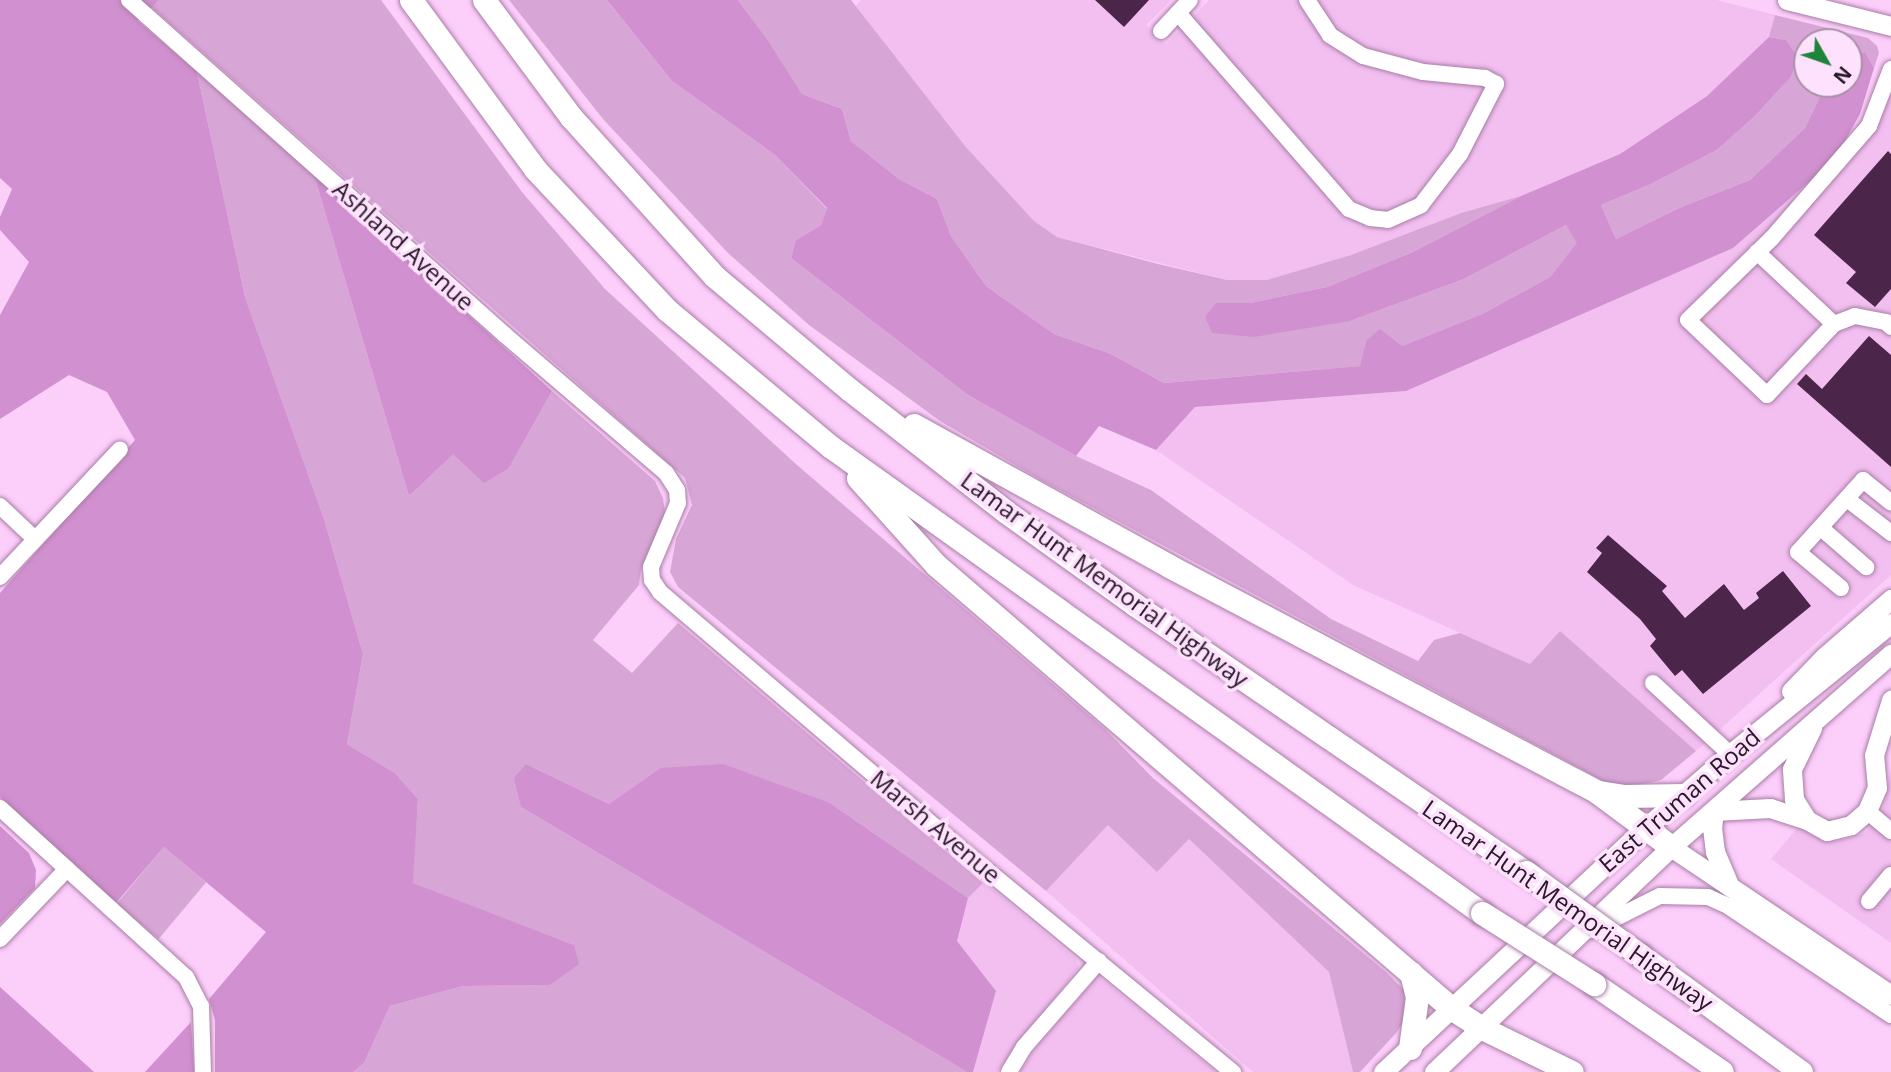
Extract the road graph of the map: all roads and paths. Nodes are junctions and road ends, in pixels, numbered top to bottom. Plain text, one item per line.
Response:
1 (129, 0) edge
2 (411, 0) edge
3 (484, 0) edge
4 (1190, 0) edge
5 (1307, 0) edge
6 (1787, 0) edge
7 (1178, 13) junction
8 (1891, 26) edge
9 (1161, 31) dead end
10 (1891, 69) edge
11 (1757, 252) junction
12 (1834, 324) junction
13 (1891, 327) edge
14 (850, 390) junction
15 (831, 447) junction
16 (120, 449) dead end
17 (1847, 499) junction
18 (1891, 503) edge
19 (0, 506) edge
20 (1821, 528) junction
21 (1891, 533) edge
22 (34, 538) junction
23 (1866, 566) dead end
24 (651, 571) joint
25 (0, 577) edge
26 (1841, 588) dead end
27 (1891, 599) edge
28 (1891, 623) edge
29 (1891, 654) edge
30 (1653, 683) dead end
31 (1891, 700) edge
32 (1820, 714) junction
33 (1730, 754) junction
34 (1597, 792) junction
35 (1683, 795) junction
36 (0, 808) edge
37 (1714, 811) junction
38 (1867, 811) junction
39 (1807, 820) junction
40 (1644, 829) junction
41 (1891, 831) edge
42 (1671, 847) junction
43 (68, 869) junction
44 (1891, 875) edge
45 (1730, 887) junction
46 (1869, 901) dead end
47 (0, 939) edge
48 (1574, 939) junction
49 (1098, 961) junction
50 (1411, 973) junction
51 (1891, 995) edge
52 (1451, 1008) junction
53 (1891, 1015) edge
54 (1482, 1028) junction
55 (1410, 1048) junction
56 (203, 1068) edge
57 (1009, 1072) edge
58 (1233, 1072) edge
59 (1383, 1072) edge
60 (1434, 1072) edge
61 (1572, 1072) edge
62 (1722, 1072) edge
63 (1801, 1072) edge

1 - 24 street, Ashland Avenue
2 - 15 highway, Lamar Hunt Memorial Highway
3 - 14 highway, Lamar Hunt Memorial Highway
4 - 7 street
5 - 7 street
6 - 8 main road
7 - 9 street
10 - 11 street
11 - 12 street
11 - 12 street
12 - 13 street
14 - 34 highway
14 - 63 highway, Lamar Hunt Memorial Highway, bridge
15 - 50 highway
15 - 62 highway, Lamar Hunt Memorial Highway, bridge
16 - 22 street
17 - 18 street
17 - 20 street
17 - 21 street
19 - 22 street
20 - 23 street
20 - 26 street
22 - 25 street
24 - 49 street, Marsh Avenue
27 - 33 main road
28 - 33 main road, East Truman Road
29 - 32 main road, East Truman Road
30 - 33 street
31 - 38 main road
32 - 37 main road, East Truman Road
32 - 39 main road
33 - 35 main road, East Truman Road
34 - 35 highway
34 - 40 highway
35 - 40 main road, East Truman Road
36 - 43 street
37 - 39 main road
37 - 42 main road, East Truman Road
37 - 45 main road
38 - 39 main road
38 - 41 street
40 - 42 highway
40 - 52 main road, East Truman Road
42 - 45 main road
42 - 48 main road, East Truman Road
43 - 47 street
43 - 56 street
44 - 46 street
45 - 51 main road
48 - 53 street
48 - 54 main road, East Truman Road
49 - 57 street
49 - 58 street, Marsh Avenue
50 - 52 highway
50 - 55 highway
52 - 54 highway
52 - 55 main road, East Truman Road
54 - 60 main road, East Truman Road
54 - 61 highway
55 - 59 main road, East Truman Road

